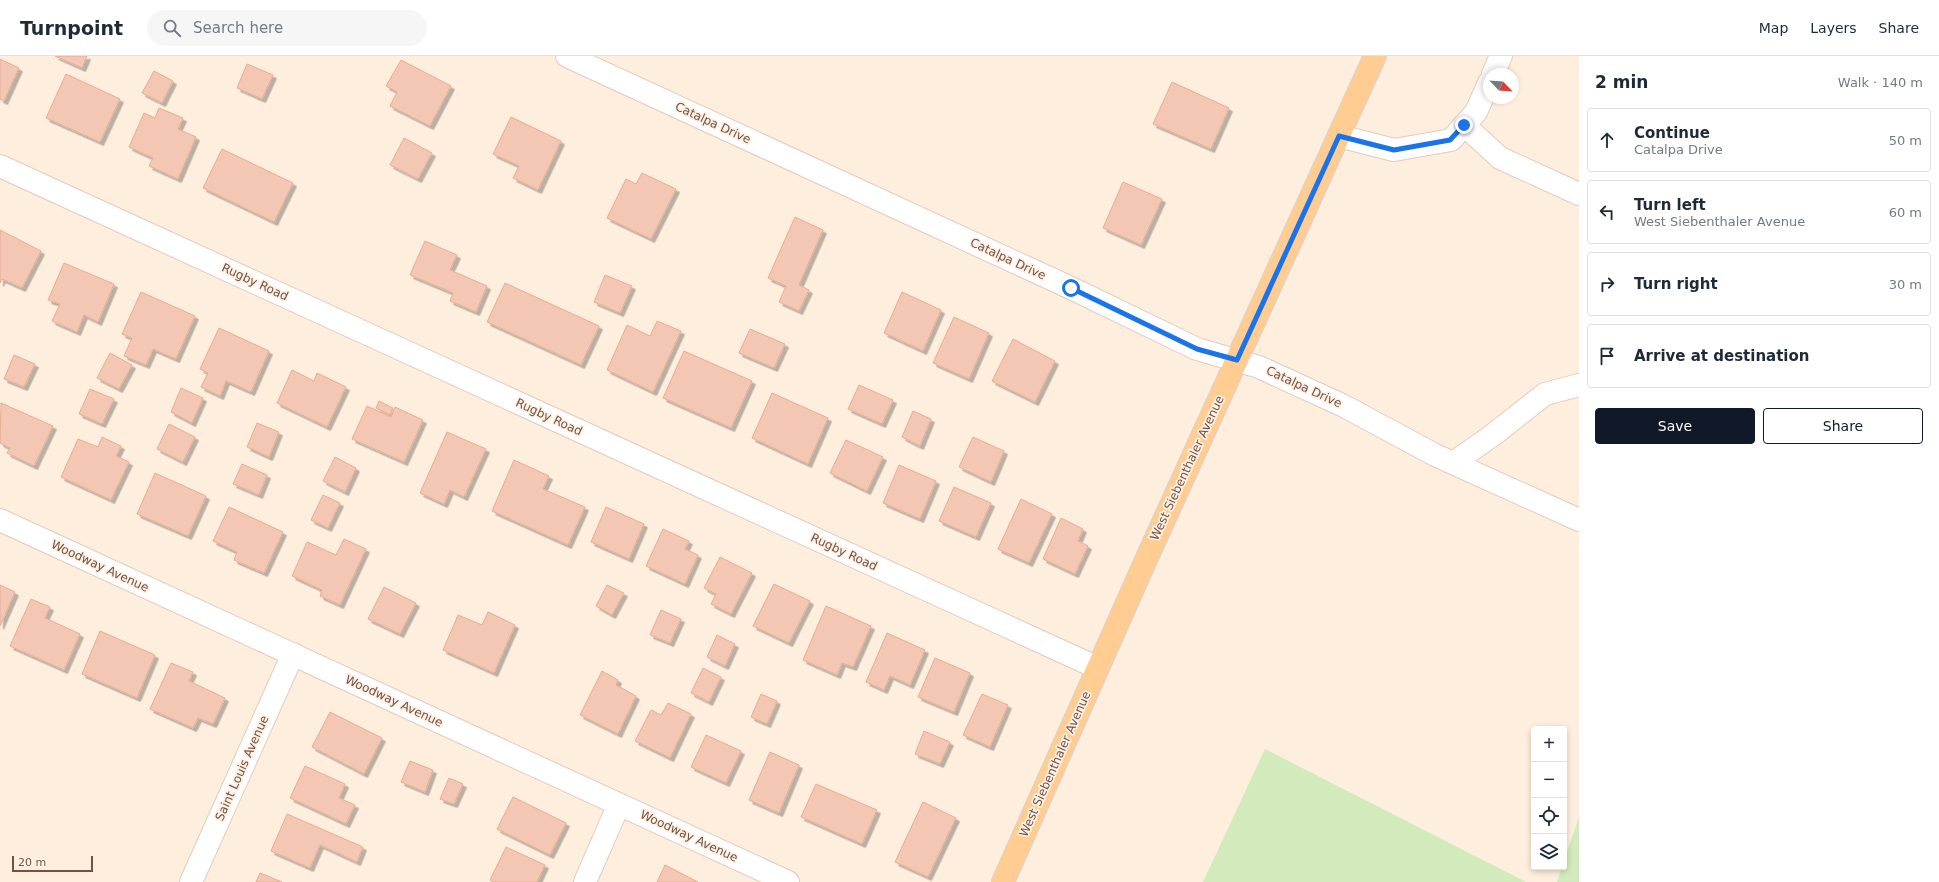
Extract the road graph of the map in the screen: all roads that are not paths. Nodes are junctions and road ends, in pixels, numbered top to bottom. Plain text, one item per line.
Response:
1 (567, 56) edge
2 (1375, 56) edge
3 (1501, 56) edge
4 (1496, 68) edge
5 (1483, 96) edge
6 (1464, 125) junction
7 (1339, 136) junction
8 (0, 166) edge
9 (1579, 194) edge
10 (1237, 360) junction
11 (1579, 386) edge
12 (1453, 463) junction
13 (0, 520) edge
14 (1579, 520) edge
15 (293, 654) junction
16 (1098, 668) junction
17 (619, 804) junction
18 (191, 882) edge
19 (585, 882) edge
20 (788, 882) edge
21 (1003, 882) edge

1 - 10 street, Catalpa Drive
2 - 7 main road, West Siebenthaler Avenue
3 - 4 street
5 - 6 street
6 - 7 street
6 - 9 street
7 - 10 main road, West Siebenthaler Avenue
8 - 16 street, Rugby Road
10 - 12 street, Catalpa Drive
10 - 16 main road, West Siebenthaler Avenue
11 - 12 street
12 - 14 street, Catalpa Drive
13 - 15 street, Woodway Avenue
15 - 17 street, Woodway Avenue
15 - 18 street, Saint Louis Avenue
16 - 21 main road, West Siebenthaler Avenue
17 - 19 street
17 - 20 street, Woodway Avenue

